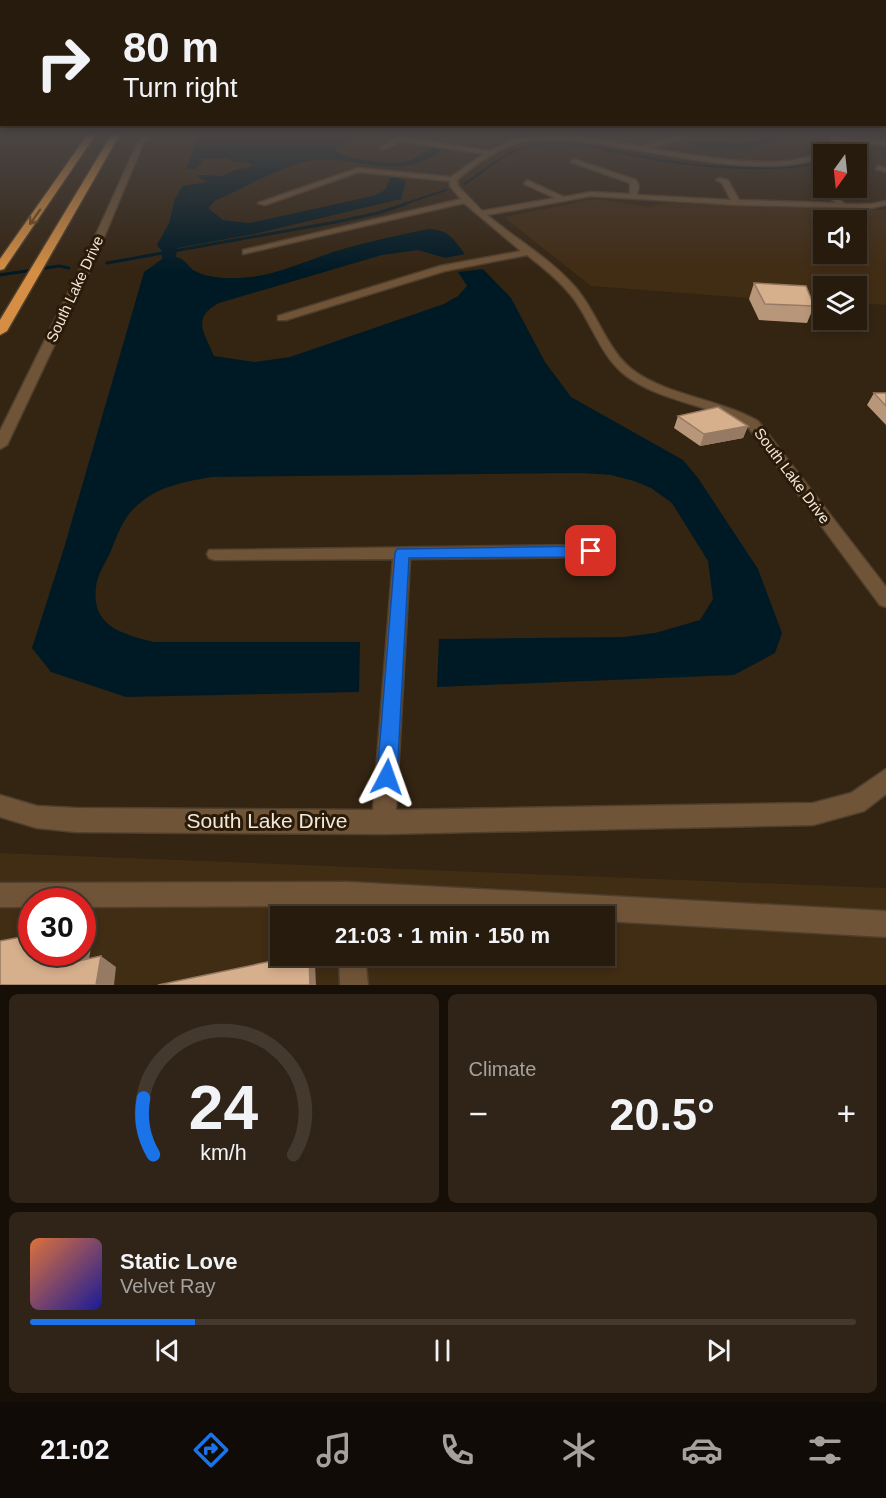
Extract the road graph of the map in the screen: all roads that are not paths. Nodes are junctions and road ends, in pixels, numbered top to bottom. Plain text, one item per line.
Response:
1 (453, 179) edge
2 (60, 180) edge
3 (89, 180) edge
4 (124, 180) edge
5 (329, 180) edge
6 (627, 180) edge
7 (720, 180) dead end
8 (527, 182) dead end
9 (633, 196) junction
10 (835, 198) edge
11 (563, 199) junction
12 (467, 200) junction
13 (886, 202) edge
14 (262, 203) dead end
15 (737, 203) junction
16 (843, 206) junction
17 (482, 214) junction
18 (246, 252) dead end
19 (530, 252) junction
20 (0, 267) edge
21 (282, 318) dead end
22 (0, 331) edge
23 (0, 445) edge
24 (591, 551) dead end
25 (402, 553) junction
26 (215, 554) dead end
27 (886, 600) edge
28 (886, 780) edge
29 (0, 807) edge
30 (384, 822) junction
31 (0, 895) edge
32 (348, 905) edge
33 (886, 924) edge
34 (353, 966) edge
35 (354, 985) edge

1 - 12 street, South Lake Drive
2 -> 20 highway
3 - 22 highway
4 - 23 street, South Lake Drive
5 - 14 street
6 - 9 street
7 - 15 street
8 - 11 street
9 - 11 street
9 - 15 street
10 - 16 street
11 - 17 street
12 - 17 street, South Lake Drive
12 - 18 street
13 - 16 street
15 - 16 street
17 - 19 street, South Lake Drive
19 - 21 street
19 - 27 street, South Lake Drive
24 - 25 street
25 - 26 street
25 - 30 street
28 - 30 street, South Lake Drive
29 - 30 street, South Lake Drive
31 - 32 street
32 - 33 street
34 - 35 street

